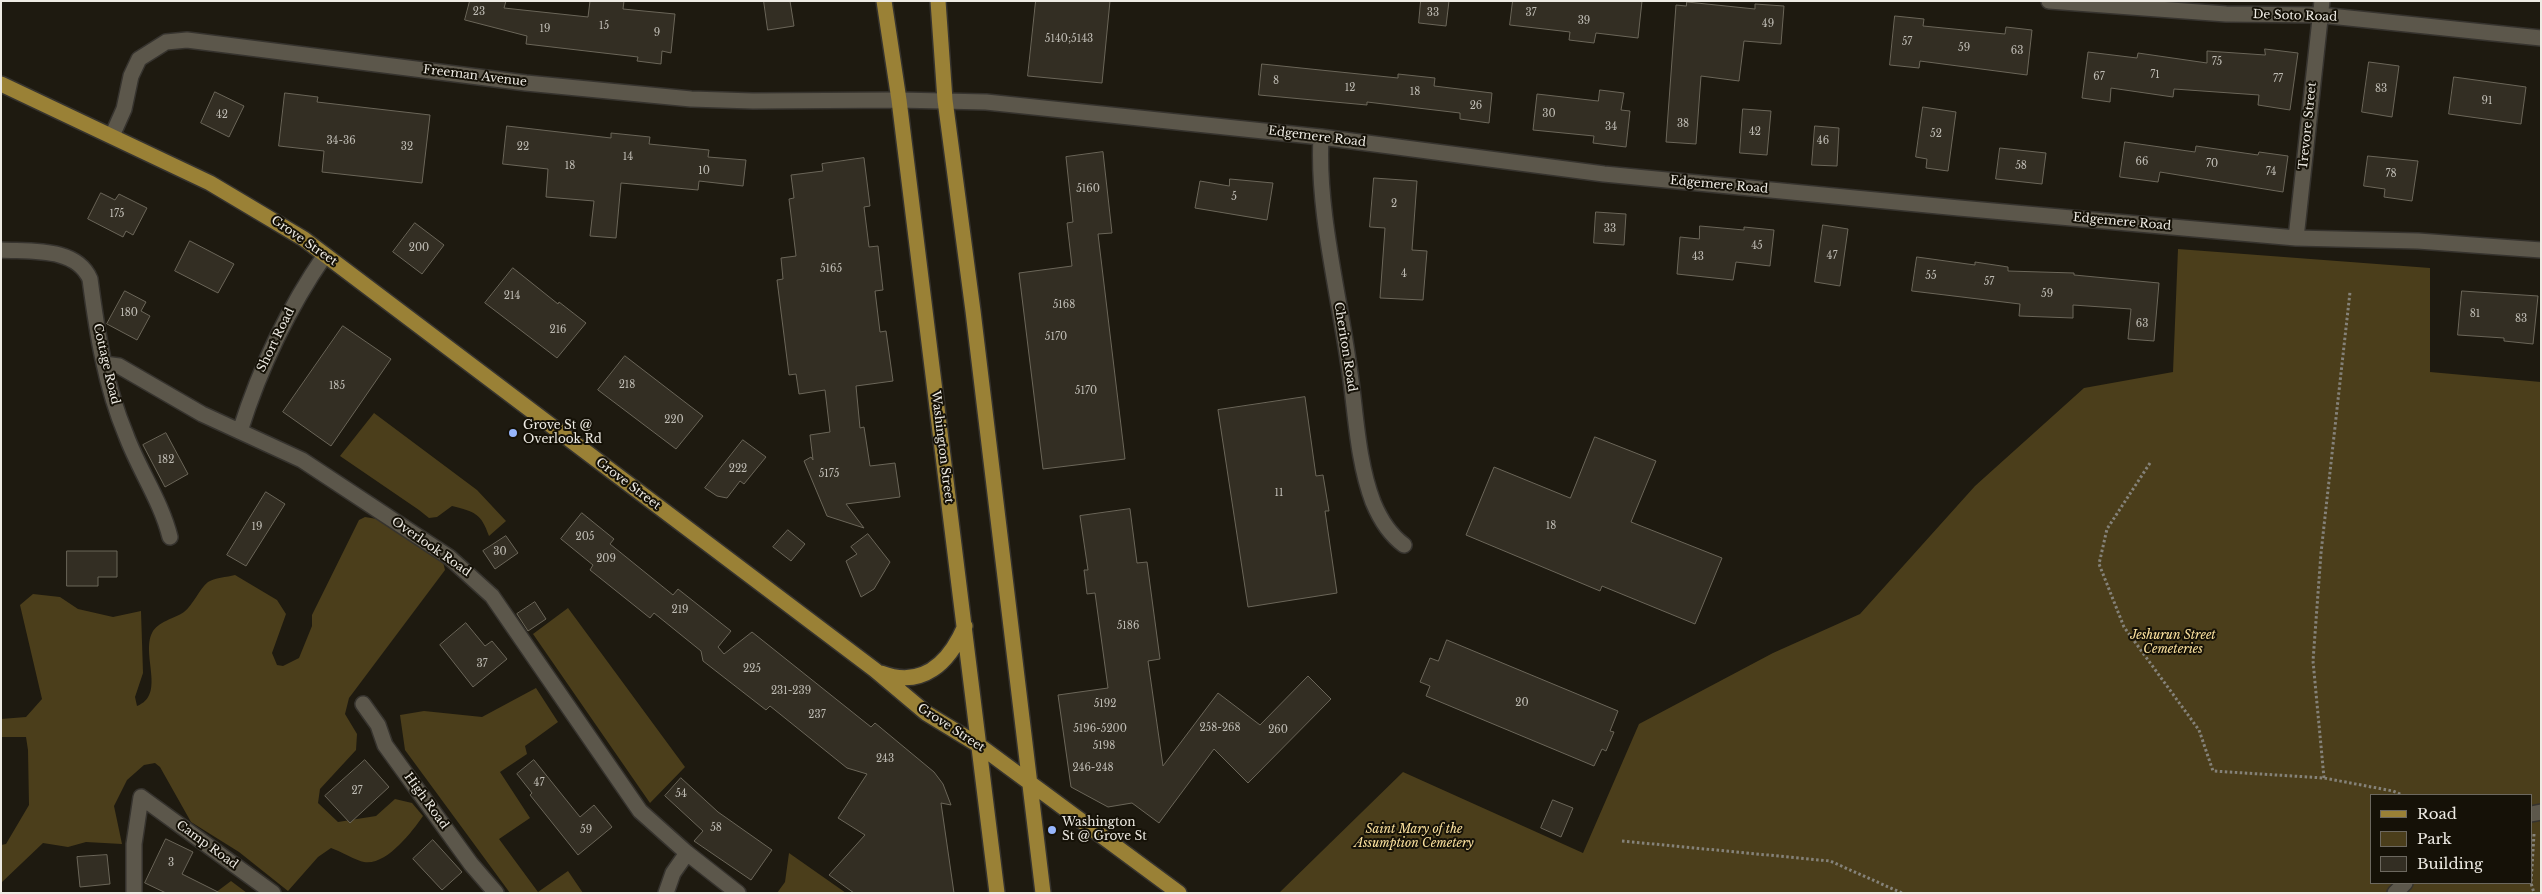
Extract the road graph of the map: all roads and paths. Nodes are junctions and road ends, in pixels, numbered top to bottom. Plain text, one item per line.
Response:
1 (884, 1) edge
2 (938, 1) edge
3 (2049, 1) edge
4 (2321, 8) edge
5 (2541, 38) edge
6 (1, 84) edge
7 (899, 100) junction
8 (945, 100) junction
9 (112, 136) junction
10 (1321, 138) junction
11 (2296, 238) junction
12 (1, 250) edge
13 (2541, 250) edge
14 (325, 255) junction
15 (2350, 292) dead end
16 (104, 364) junction
17 (240, 431) junction
18 (2150, 463) dead end
19 (170, 537) dead end
20 (1404, 545) dead end
21 (965, 625) junction
22 (875, 670) junction
23 (363, 704) dead end
24 (980, 746) junction
25 (2324, 778) junction
26 (1028, 782) junction
27 (2400, 794) edge
28 (2534, 830) dead end
29 (1622, 841) dead end
30 (687, 853) junction
31 (2532, 865) edge
32 (2404, 884) edge
33 (134, 893) edge
34 (274, 893) edge
35 (496, 893) edge
36 (666, 893) edge
37 (738, 893) edge
38 (997, 893) edge
39 (1043, 893) edge
40 (1180, 893) edge
41 (1902, 893) edge
42 (2394, 893) edge

1 - 7 main road, Washington Street
2 - 8 main road
3 - 4 street, De Soto Road
4 - 5 street, De Soto Road
4 - 11 street, Trevore Street
6 - 9 main road, Grove Street
7 - 8 street, Edgemere Road
7 - 9 street, Freeman Avenue
7 - 21 main road, Washington Street
8 - 10 street, Edgemere Road
8 - 26 main road
9 - 14 main road, Grove Street
10 - 11 street, Edgemere Road
10 - 20 street, Cheriton Road
11 - 13 street, Edgemere Road
12 - 16 street, Cottage Road
14 - 17 street, Short Road
14 - 22 main road, Grove Street
15 - 25 path
16 - 17 street, Overlook Road
16 - 19 street, Cottage Road
17 - 30 street, Overlook Road
18 - 25 path
21 - 22 main road
21 - 24 main road, Washington Street
22 - 24 main road, Grove Street
23 - 35 street, High Road
24 - 26 main road, Grove Street
24 - 38 main road, Washington Street
25 - 27 path
26 - 39 main road
26 - 40 main road, Grove Street
28 - 31 path
29 - 41 path
30 - 36 street
30 - 37 street, Overlook Road
32 - 42 street
33 - 34 street, Camp Road

